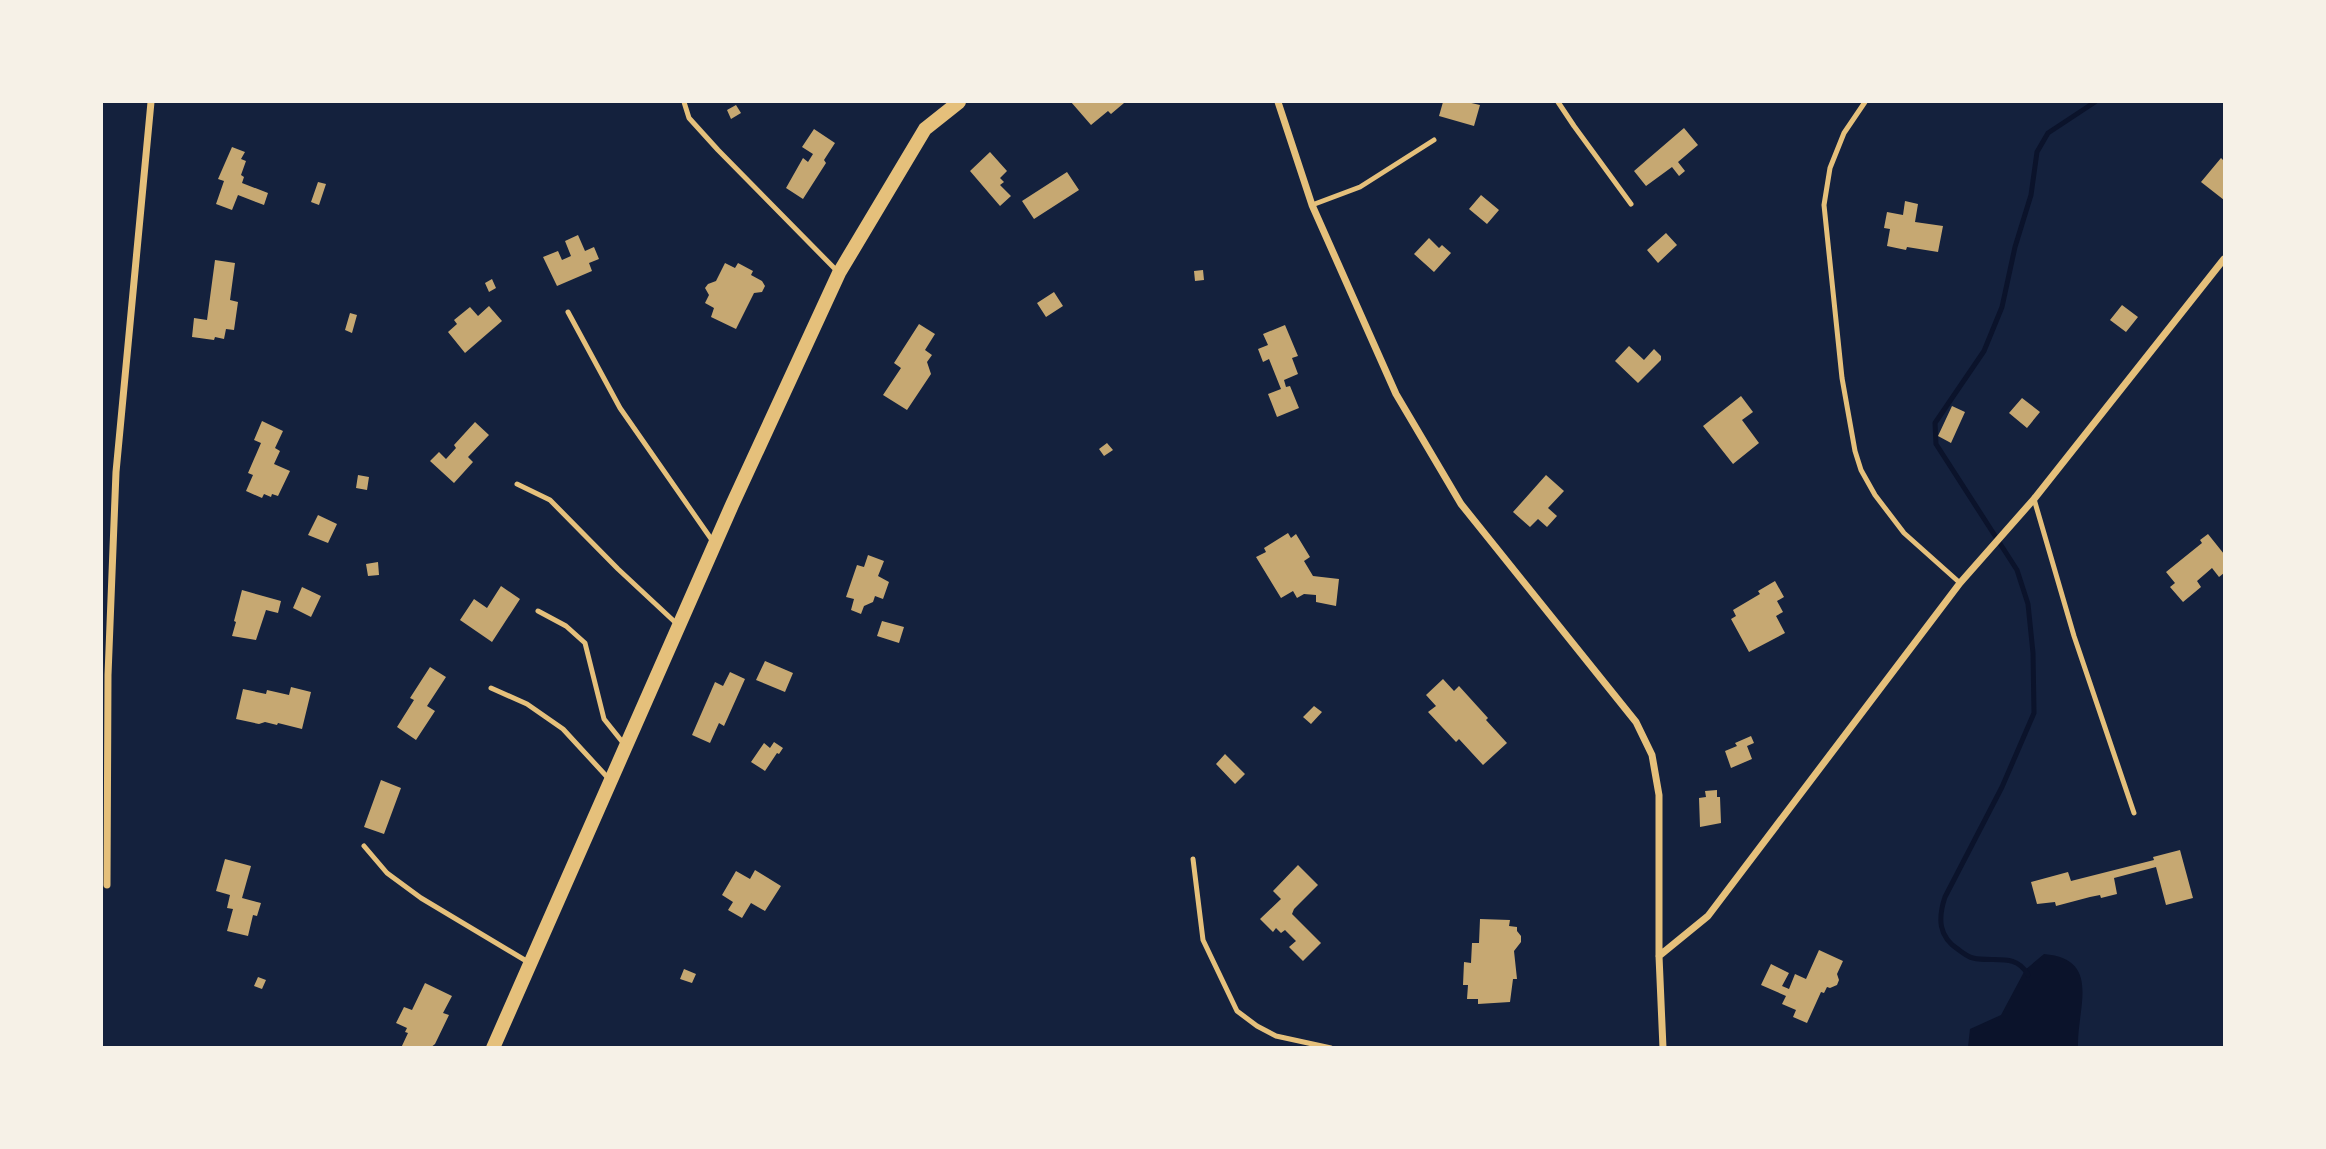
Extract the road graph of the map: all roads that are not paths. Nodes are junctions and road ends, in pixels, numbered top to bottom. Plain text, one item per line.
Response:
1 (151, 102) edge
2 (684, 102) edge
3 (959, 102) edge
4 (1278, 102) edge
5 (1558, 102) edge
6 (1866, 102) edge
7 (1434, 140) dead end
8 (1631, 204) dead end
9 (1312, 205) junction
10 (2224, 259) edge
11 (839, 273) junction
12 (568, 312) dead end
13 (517, 484) dead end
14 (2034, 499) junction
15 (716, 545) junction
16 (1961, 583) junction
17 (538, 611) dead end
18 (680, 626) junction
19 (491, 688) dead end
20 (626, 747) junction
21 (611, 782) junction
22 (2134, 813) dead end
23 (364, 846) dead end
24 (1193, 859) dead end
25 (107, 885) dead end
26 (1659, 956) junction
27 (530, 964) junction
28 (493, 1048) edge
29 (1331, 1048) edge
30 (1663, 1048) edge

1 - 25 street
2 - 11 lane
3 - 11 main road
4 - 9 street
5 - 8 lane
6 - 16 lane
7 - 9 lane
9 - 26 street
10 - 14 street
11 - 15 main road
12 - 15 lane
13 - 18 lane
14 - 16 street
14 - 22 lane
15 - 18 main road
16 - 26 street
17 - 20 lane
18 - 20 main road
19 - 21 lane
20 - 21 main road
21 - 27 main road
23 - 27 lane
24 - 29 lane
26 - 30 street
27 - 28 main road

